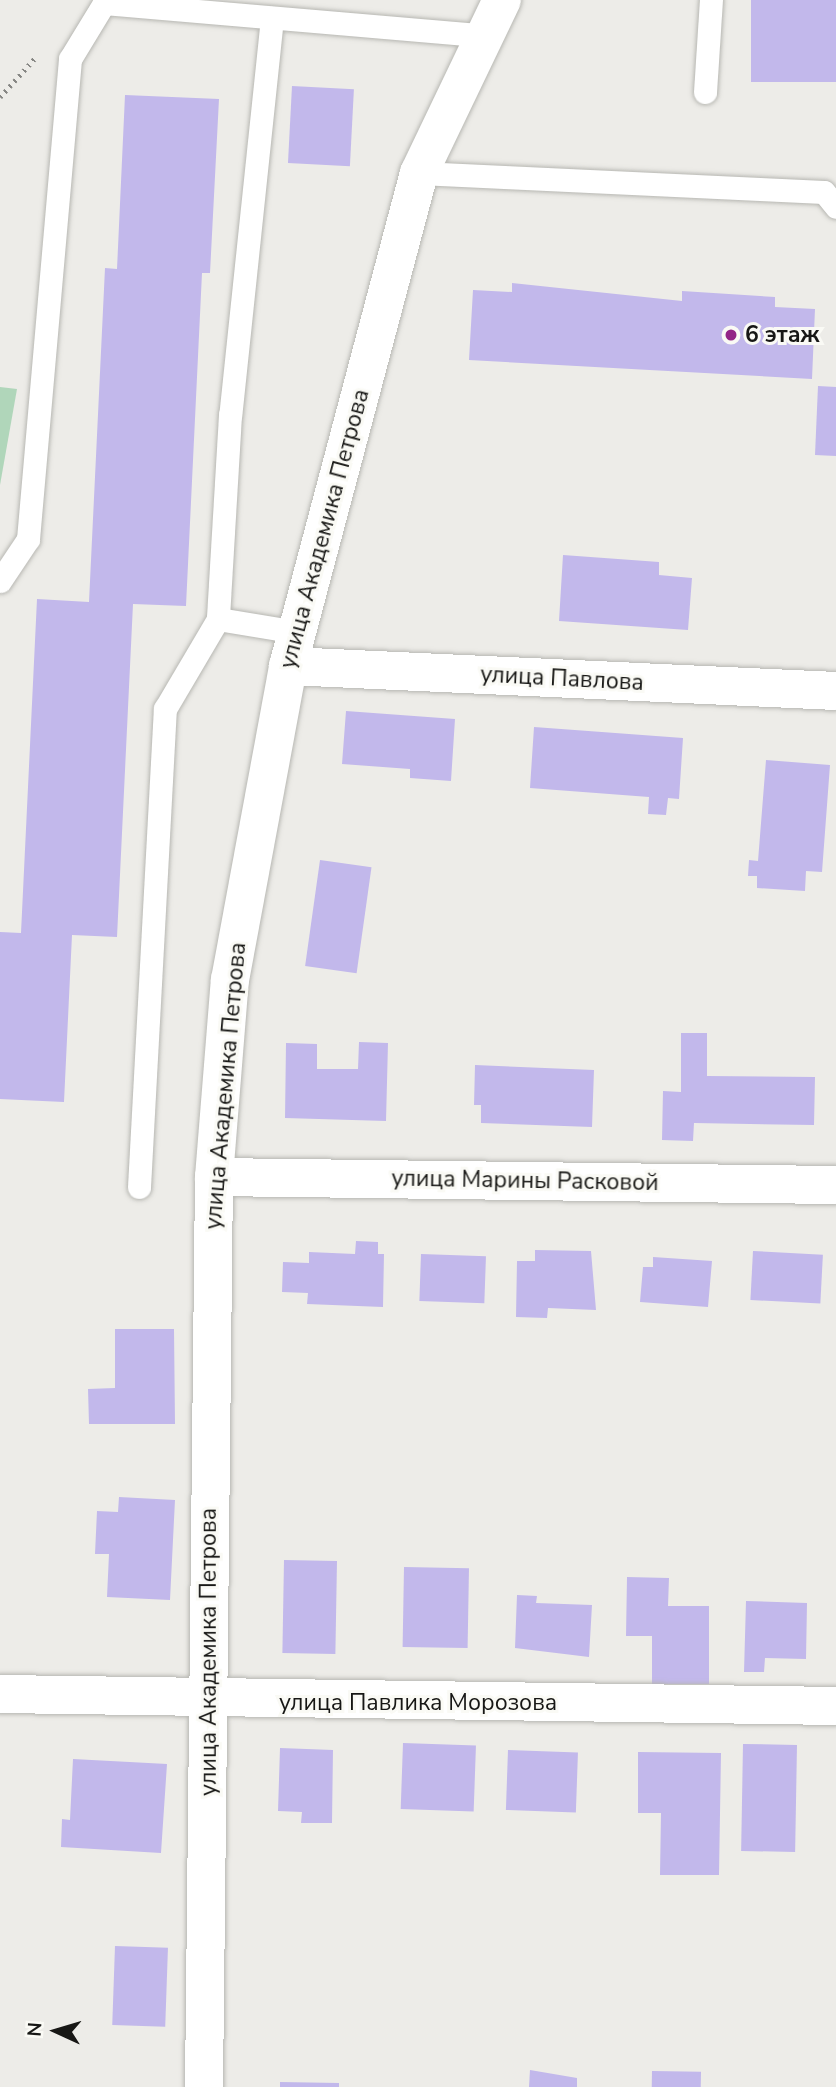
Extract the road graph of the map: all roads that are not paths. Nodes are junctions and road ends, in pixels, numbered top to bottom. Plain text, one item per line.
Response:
1 (502, 0) edge
2 (710, 0) edge
3 (285, 12) edge
4 (491, 36) junction
5 (705, 92) dead end
6 (419, 173) junction
7 (836, 207) edge
8 (0, 581) edge
9 (218, 619) junction
10 (293, 649) junction
11 (836, 691) edge
12 (214, 1177) junction
13 (836, 1185) edge
14 (139, 1187) dead end
15 (0, 1694) edge
16 (209, 1701) junction
17 (836, 1706) edge
18 (204, 2087) edge

1 - 4 street, улица Академика Петрова
2 - 5 lane
3 - 4 lane
3 - 8 lane
3 - 9 lane
4 - 6 street, улица Академика Петрова
6 - 7 lane
6 - 10 street, улица Академика Петрова
9 - 10 lane
9 - 14 lane
10 - 11 street, улица Павлова
10 - 12 street, улица Академика Петрова
12 - 13 street, улица Марины Расковой
12 - 16 street, улица Академика Петрова
15 - 16 street, улица Павлика Морозова
16 - 17 street, улица Павлика Морозова
16 - 18 street, улица Академика Петрова

